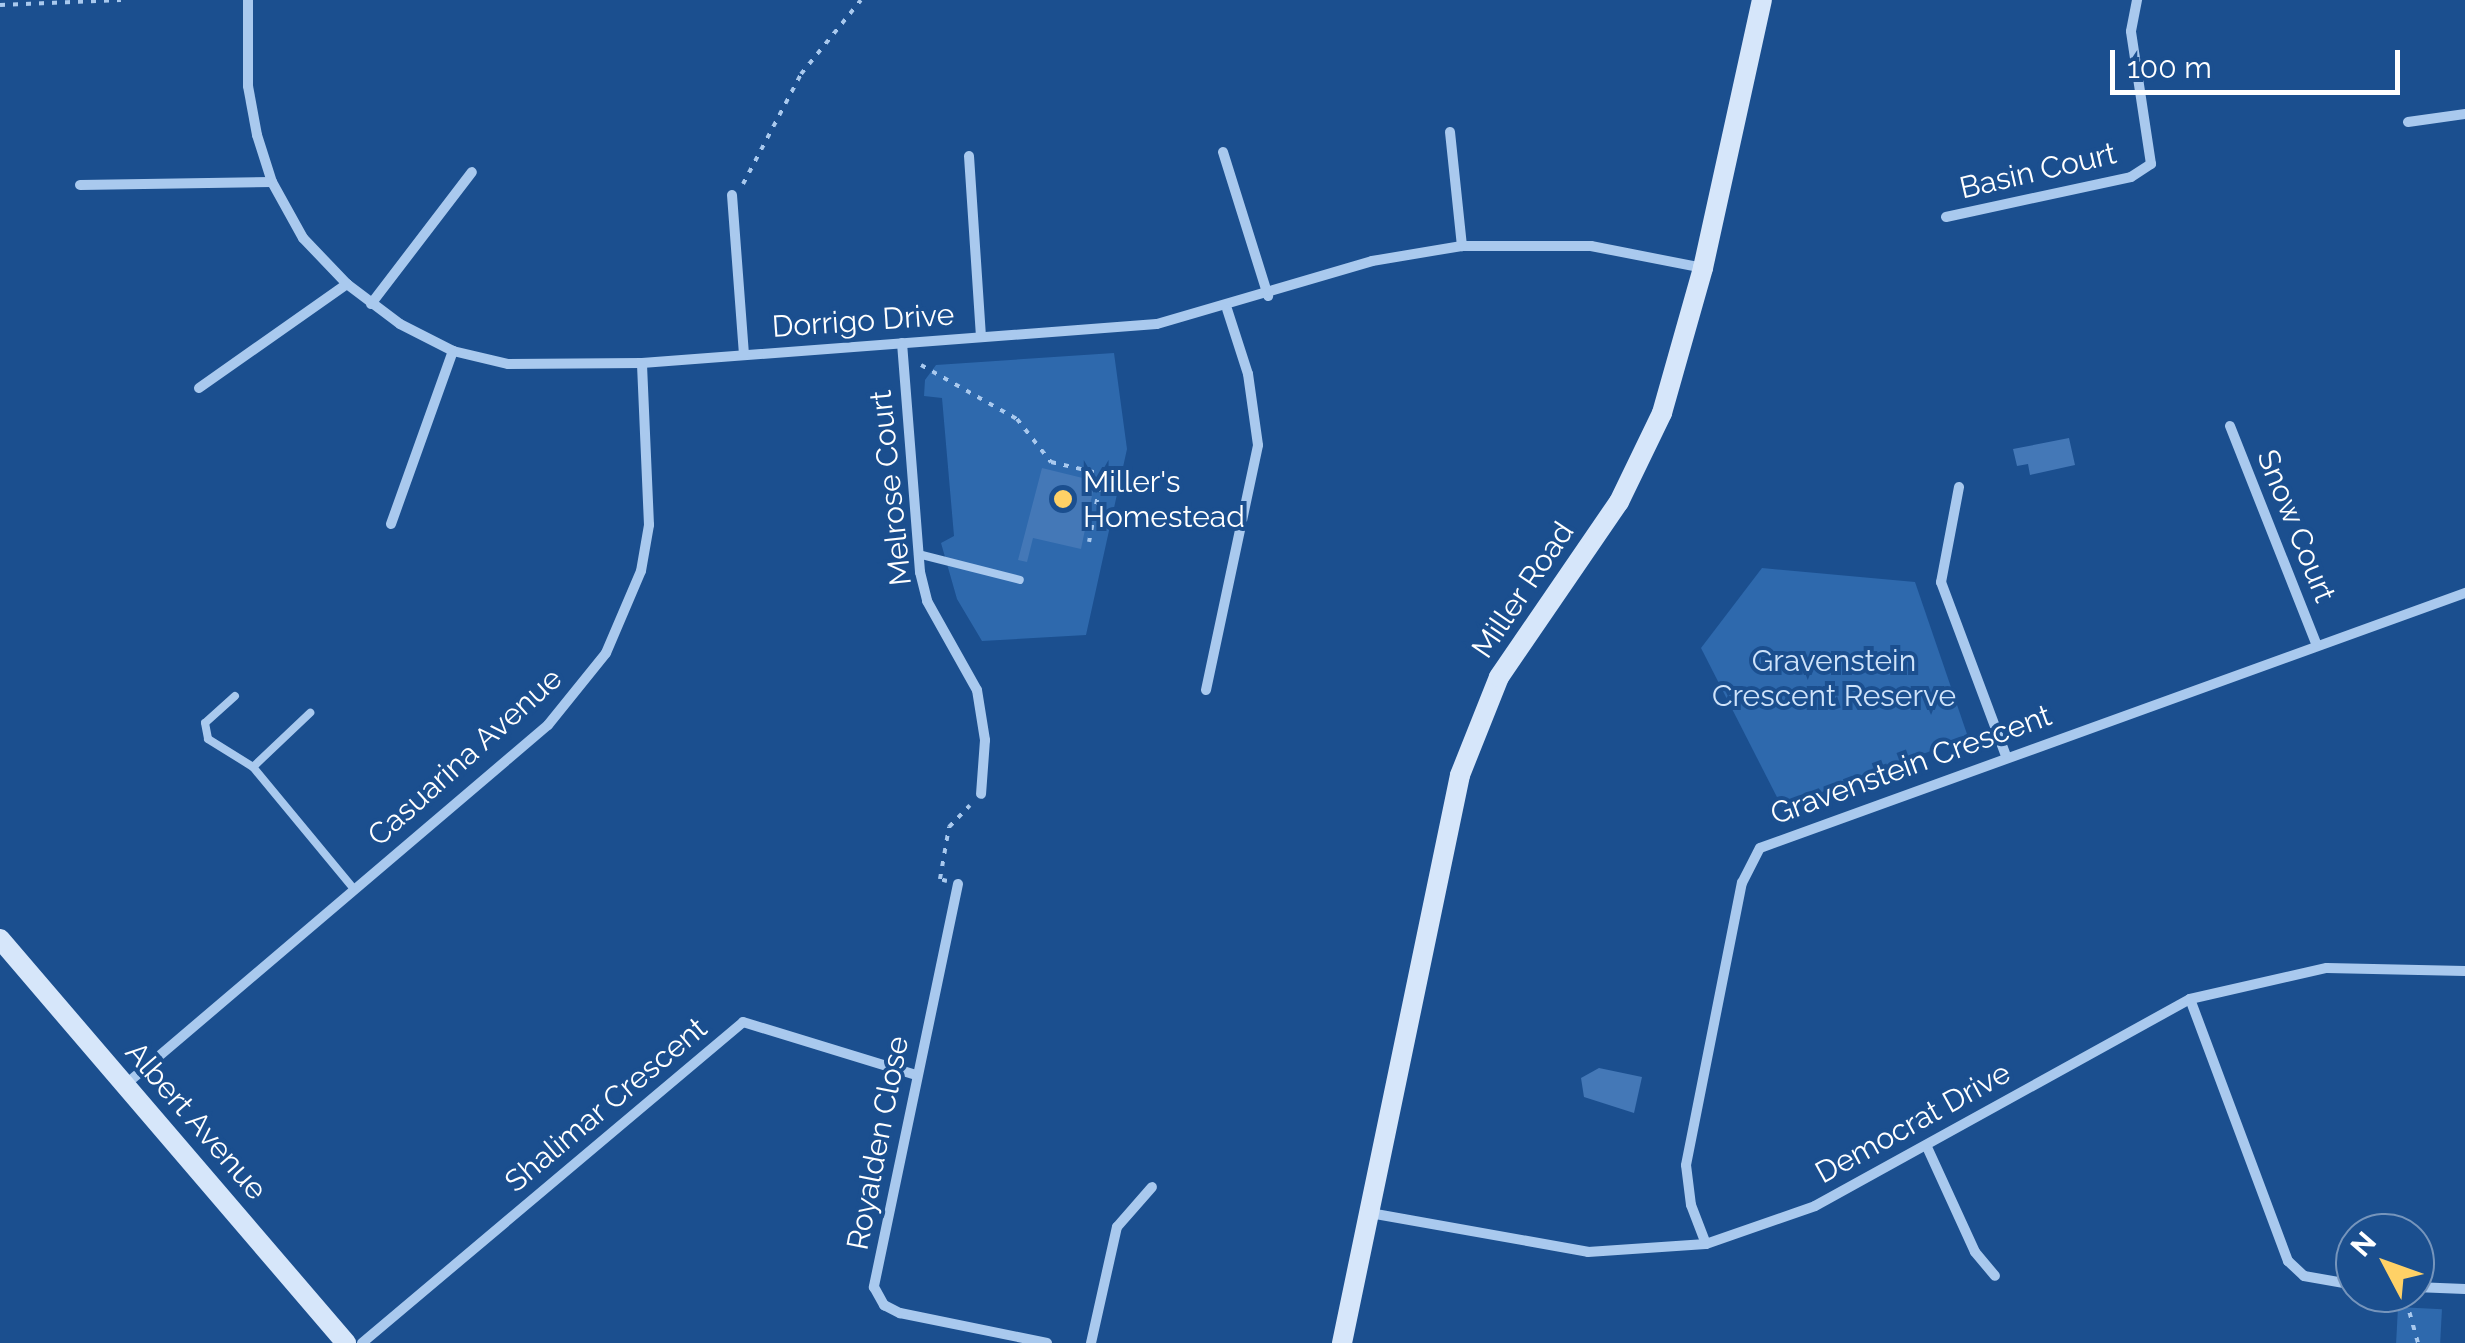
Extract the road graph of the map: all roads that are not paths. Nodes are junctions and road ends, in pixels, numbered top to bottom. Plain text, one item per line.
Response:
1 (248, 0) edge
2 (1762, 0) edge
3 (2136, 0) edge
4 (2465, 114) edge
5 (2408, 122) dead end
6 (1450, 132) dead end
7 (1224, 152) dead end
8 (969, 156) dead end
9 (472, 172) dead end
10 (272, 182) junction
11 (80, 185) dead end
12 (732, 194) road end
13 (1946, 217) dead end
14 (1462, 246) junction
15 (1703, 268) junction
16 (347, 284) junction
17 (1268, 296) junction
18 (371, 304) junction
19 (1228, 308) junction
20 (981, 337) junction
21 (902, 343) junction
22 (453, 351) junction
23 (744, 355) junction
24 (642, 363) junction
25 (199, 388) dead end
26 (2230, 426) dead end
27 (1959, 486) dead end
28 (392, 524) dead end
29 (918, 554) junction
30 (1020, 580) dead end
31 (2465, 593) edge
32 (2316, 643) junction
33 (1206, 690) dead end
34 (235, 696) dead end
35 (310, 713) dead end
36 (2006, 756) junction
37 (252, 766) junction
38 (980, 794) road end
39 (958, 884) dead end
40 (354, 890) junction
41 (0, 938) edge
42 (2465, 971) edge
43 (2190, 999) junction
44 (916, 1075) junction
45 (125, 1084) junction
46 (1927, 1148) junction
47 (1152, 1187) dead end
48 (1370, 1213) junction
49 (1706, 1244) junction
50 (1995, 1276) dead end
51 (2335, 1281) edge
52 (2435, 1288) edge
53 (2465, 1289) edge
54 (346, 1343) edge
55 (362, 1343) edge
56 (1047, 1343) edge
57 (1090, 1343) edge
58 (1342, 1343) edge

1 - 10 street, Dorrigo Drive
2 - 15 main road, Miller Road
3 - 13 street, Basin Court
4 - 5 street
6 - 14 street
7 - 17 street
8 - 20 street
9 - 18 street
10 - 11 street
10 - 16 street, Dorrigo Drive
12 - 23 street
14 - 15 street, Dorrigo Drive
14 - 17 street, Dorrigo Drive
15 - 48 main road, Miller Road
16 - 18 street, Dorrigo Drive
16 - 25 street
17 - 19 street, Dorrigo Drive
18 - 22 street, Dorrigo Drive
19 - 20 street, Dorrigo Drive
19 - 33 street
20 - 21 street, Dorrigo Drive
21 - 23 street, Dorrigo Drive
21 - 29 street, Melrose Court
22 - 24 street, Dorrigo Drive
22 - 28 street
23 - 24 street, Dorrigo Drive
24 - 40 street, Casuarina Avenue
26 - 32 street, Snow Court
27 - 36 street
29 - 30 lane
29 - 38 street, Melrose Court
31 - 32 street, Gravenstein Crescent
32 - 36 street, Gravenstein Crescent
34 - 37 lane
35 - 37 lane
36 - 49 street, Gravenstein Crescent
37 - 40 lane
39 - 44 street, Royalden Close
40 - 45 street, Casuarina Avenue
41 - 45 main road, Albert Avenue
42 - 43 street, Democrat Drive
43 - 46 street, Democrat Drive
43 - 51 street
44 - 55 street, Shalimar Crescent
44 - 56 street, Royalden Close
45 - 54 main road, Albert Avenue
46 - 49 street, Democrat Drive
46 - 50 street
47 - 57 street
48 - 49 street, Democrat Drive
48 - 58 main road, Miller Road
52 - 53 street

